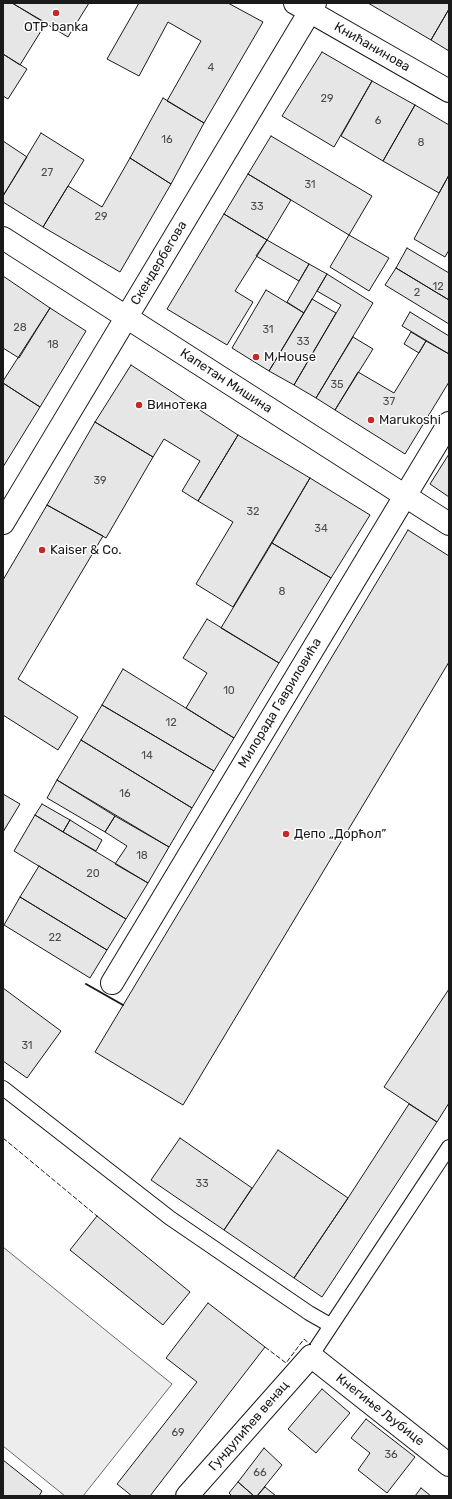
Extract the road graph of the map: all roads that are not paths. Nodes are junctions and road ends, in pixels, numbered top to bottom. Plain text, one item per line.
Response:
1 (307, 6) edge
2 (449, 91) edge
3 (3, 238) edge
4 (127, 317) junction
5 (449, 423) edge
6 (404, 496) junction
7 (3, 523) edge
8 (449, 524) edge
9 (112, 983) dead end
10 (3, 1088) edge
11 (449, 1146) edge
12 (330, 1325) junction
13 (311, 1356) junction
14 (449, 1465) edge
15 (187, 1496) edge

1 - 2 street, Книћанинова
1 - 4 street, Скендербегова
3 - 4 street, Капетан Мишина
4 - 6 street, Капетан Мишина
4 - 7 street, Скендербегова
5 - 6 street, Милорада Гавриловића
6 - 8 street, Капетан Мишина
6 - 9 street, Милорада Гавриловића
10 - 12 lane
11 - 12 lane
12 - 13 lane
13 - 14 street, Кнегиње Љубице
13 - 15 street, Гундулићев венац

